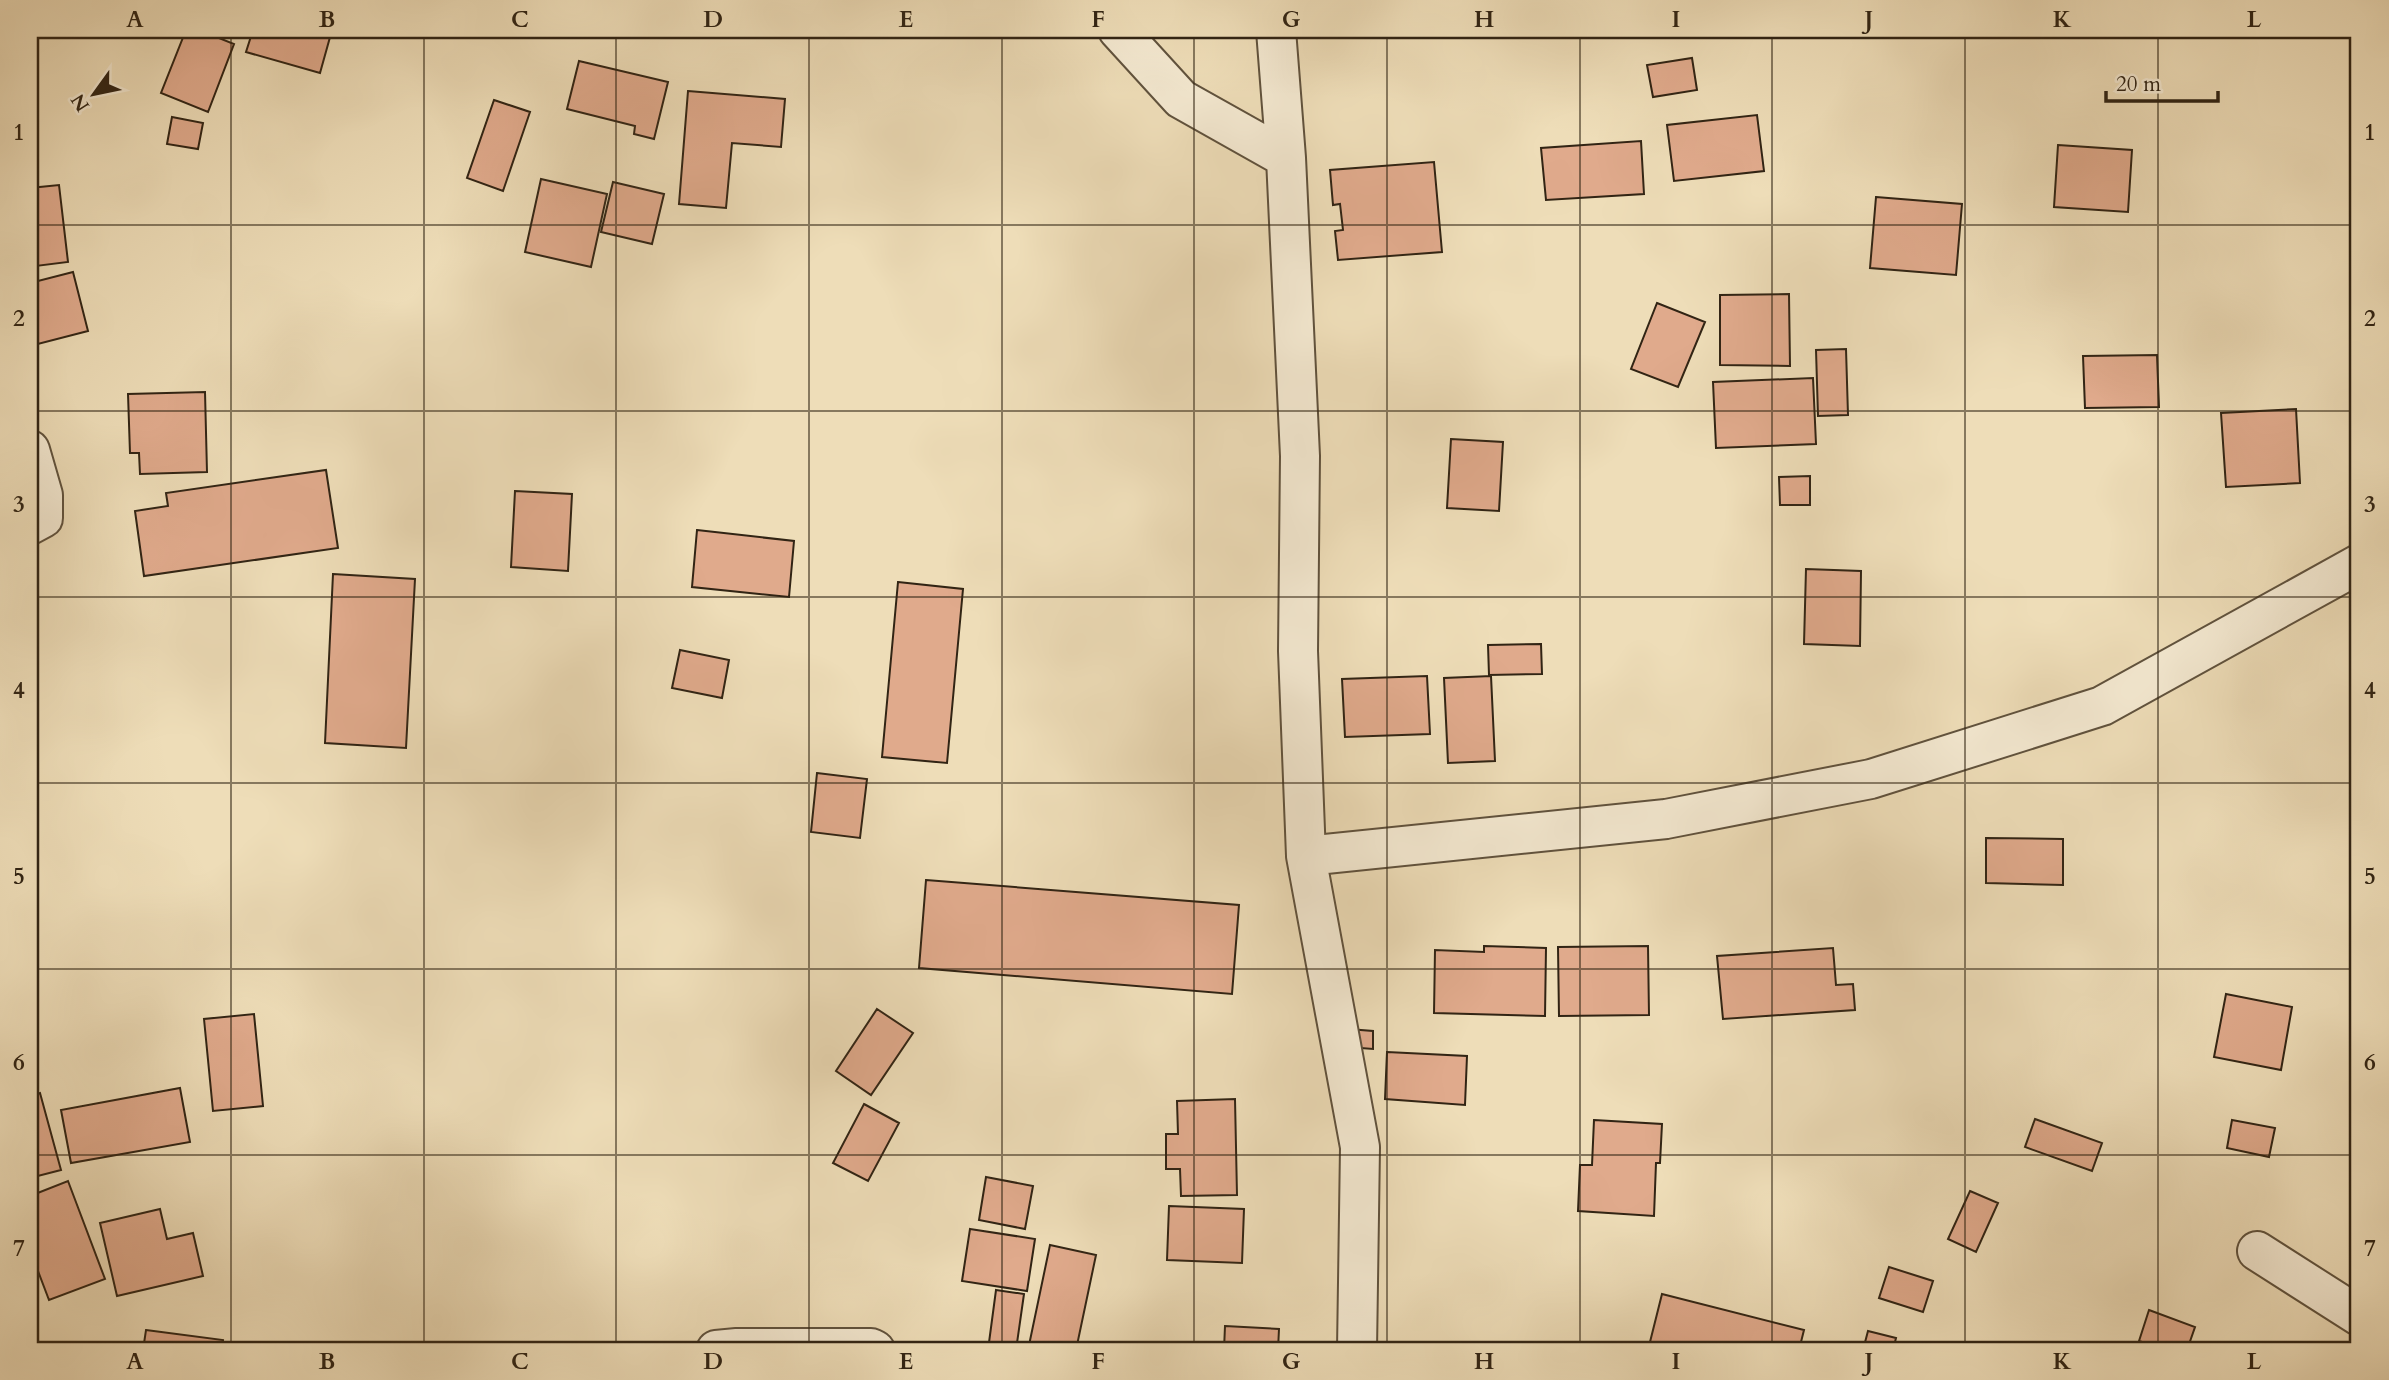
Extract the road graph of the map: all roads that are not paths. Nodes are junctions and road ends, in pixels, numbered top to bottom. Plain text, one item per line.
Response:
1 (1118, 30) edge
2 (1276, 30) edge
3 (1286, 158) junction
4 (30, 450) edge
5 (30, 525) edge
6 (2359, 564) edge
7 (1307, 856) junction
8 (2257, 1251) dead end
9 (2359, 1316) edge
10 (716, 1350) edge
11 (875, 1350) edge
12 (1357, 1350) edge

1 - 3 street
2 - 3 street
3 - 7 street
4 - 5 street
6 - 7 street
7 - 12 street
8 - 9 street
10 - 11 street

